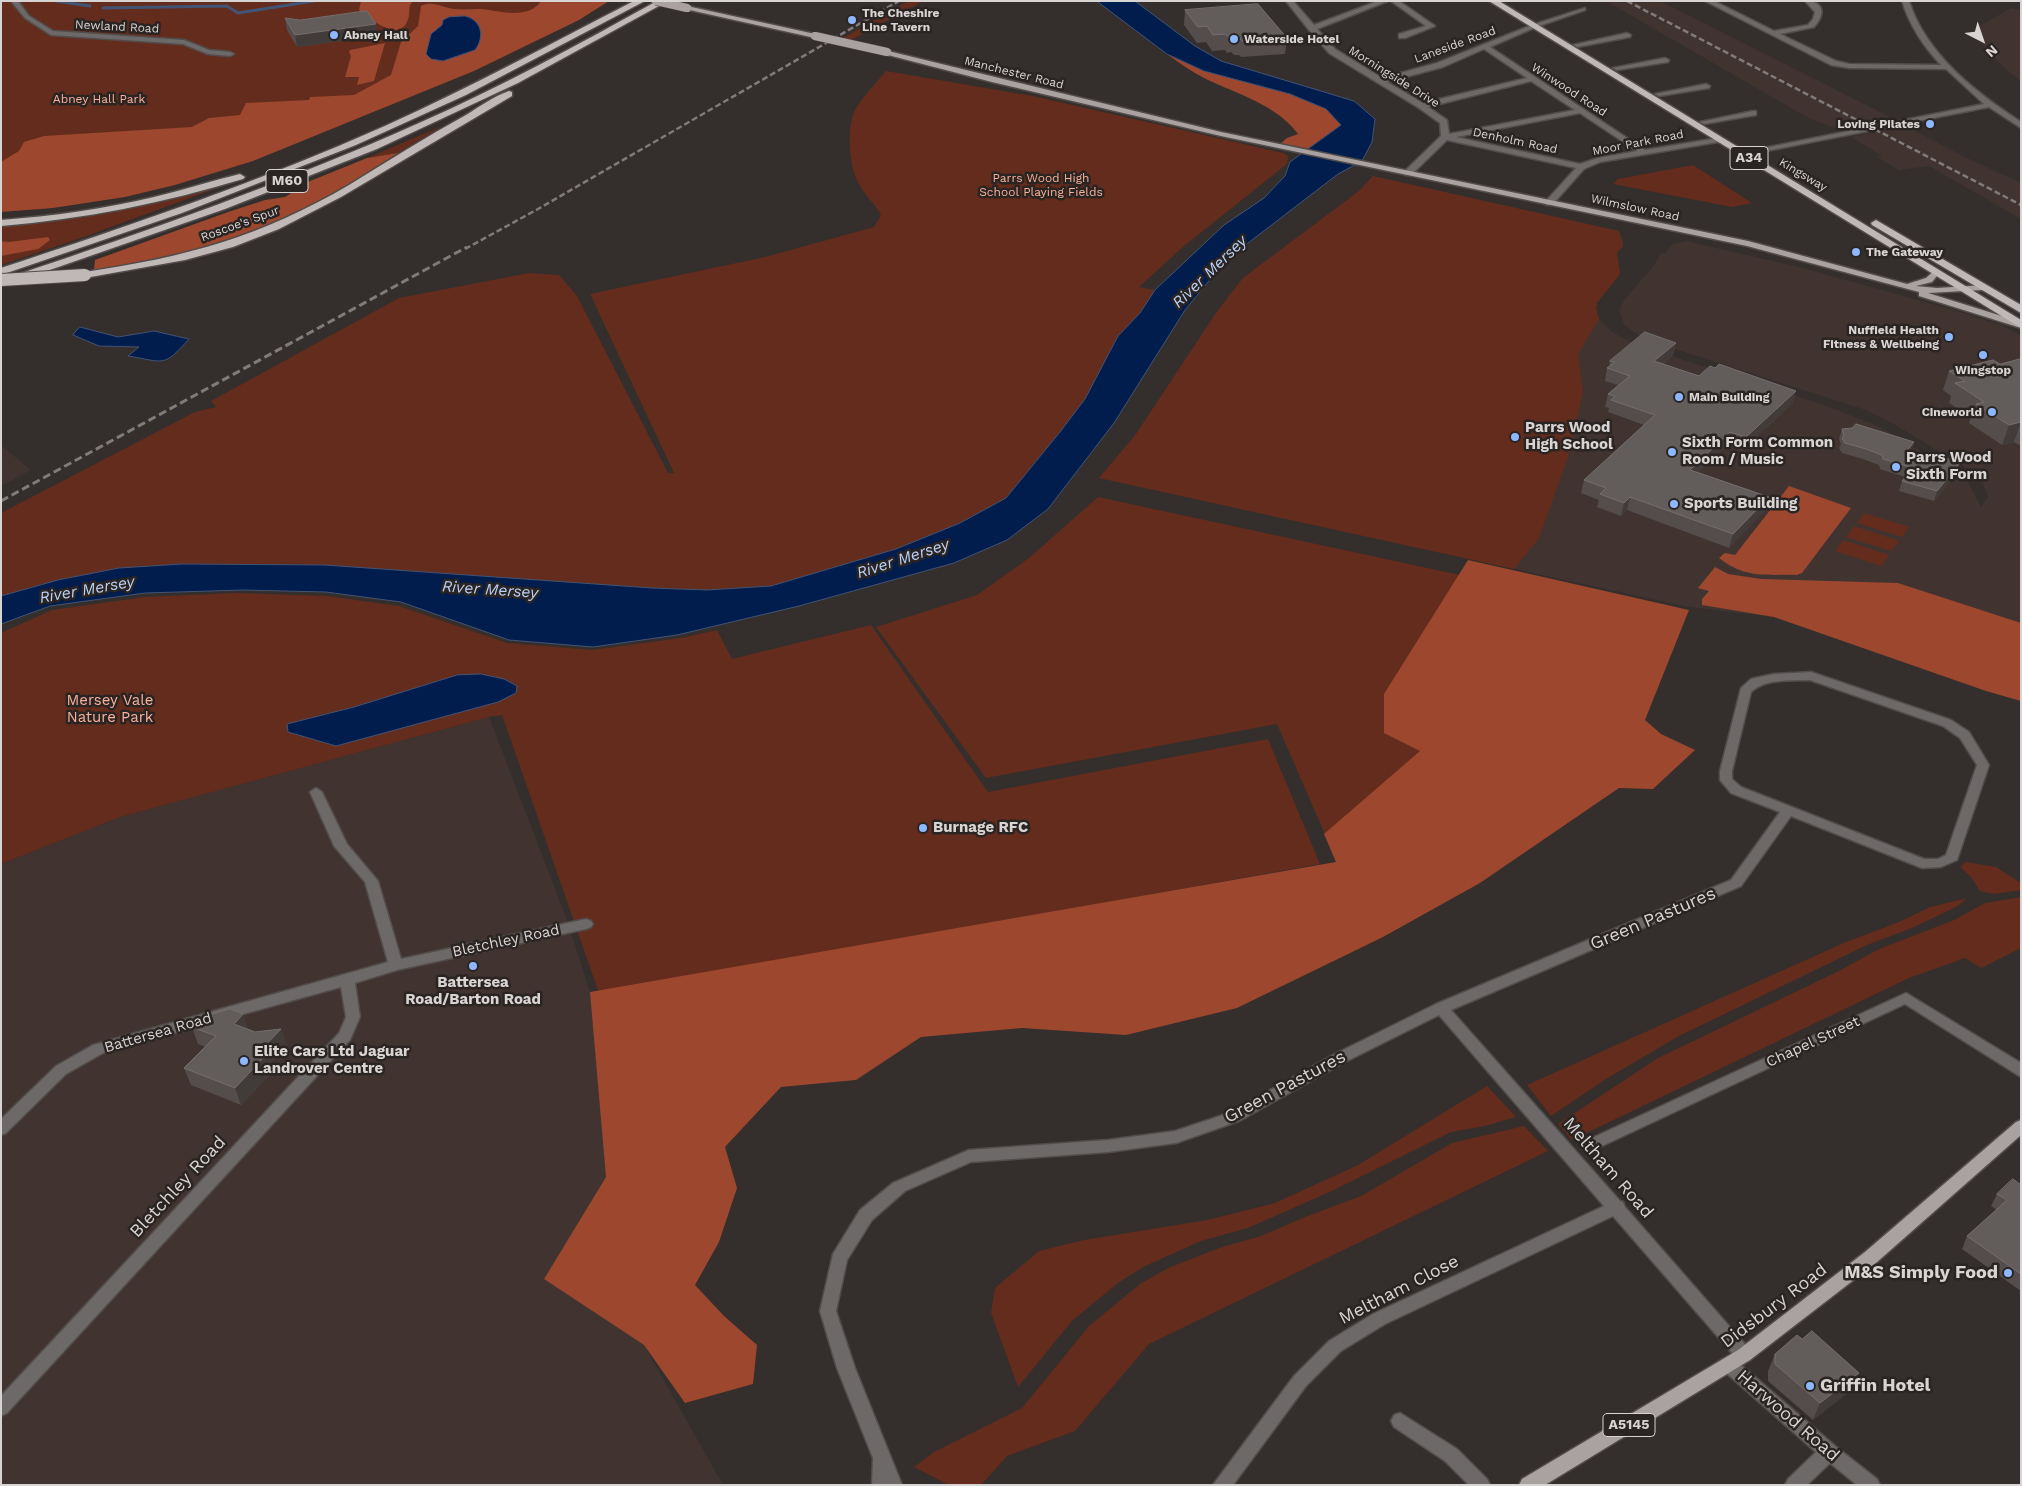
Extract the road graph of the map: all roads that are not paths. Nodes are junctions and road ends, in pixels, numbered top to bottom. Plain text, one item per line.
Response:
1 (14, 1) edge
2 (641, 1) edge
3 (656, 1) edge
4 (664, 1) edge
5 (1289, 1) edge
6 (1385, 1) edge
7 (1394, 1) edge
8 (1493, 1) edge
9 (1506, 1) edge
10 (1708, 1) edge
11 (1808, 1) edge
12 (1905, 1) edge
13 (1584, 9) dead end
14 (1539, 25) junction
15 (1311, 29) junction
16 (1773, 33) junction
17 (1627, 35) dead end
18 (1402, 36) dead end
19 (1577, 45) junction
20 (1485, 47) junction
21 (230, 54) dead end
22 (564, 56) junction
23 (1665, 60) dead end
24 (1946, 67) junction
25 (1617, 68) junction
26 (496, 78) junction
27 (1531, 80) junction
28 (1381, 81) junction
29 (1706, 86) dead end
30 (1659, 94) junction
31 (1989, 105) junction
32 (1422, 106) junction
33 (1580, 111) junction
34 (1753, 114) dead end
35 (1704, 122) junction
36 (2021, 126) edge
37 (1445, 137) junction
38 (1718, 140) junction
39 (1642, 151) junction
40 (1754, 152) junction
41 (1366, 165) joint
42 (1581, 167) junction
43 (1408, 173) junction
44 (1549, 203) junction
45 (1, 223) edge
46 (1, 272) edge
47 (1936, 272) junction
48 (1, 282) edge
49 (1896, 285) junction
50 (1984, 287) junction
51 (1965, 290) junction
52 (2021, 310) edge
53 (2021, 325) edge
54 (316, 792) dead end
55 (1788, 811) junction
56 (586, 924) dead end
57 (396, 964) junction
58 (347, 980) junction
59 (1441, 1008) junction
60 (2021, 1071) edge
61 (2021, 1126) edge
62 (1, 1129) edge
63 (1597, 1142) dead end
64 (1617, 1207) junction
65 (1737, 1360) junction
66 (1, 1408) edge
67 (1400, 1421) dead end
68 (1829, 1452) junction
69 (888, 1483) edge
70 (1222, 1485) edge
71 (1481, 1485) edge
72 (1528, 1485) edge
73 (1794, 1485) edge
74 (1871, 1485) edge

1 - 21 street, Newland Road
2 - 26 highway, M60
3 - 41 main road, Manchester Road, bridge
4 - 22 highway, M60
5 - 15 street, Morningside Drive
6 - 15 street
7 - 18 street
8 - 14 highway, Kingsway / A34
9 - 14 highway, Kingsway / A34
10 - 16 street
11 - 16 street
12 - 24 street
13 - 14 street, Laneside Road
14 - 19 highway, Kingsway / A34
14 - 20 street, Laneside Road
14 - 38 highway, Kingsway / A34
15 - 28 street, Morningside Drive
16 - 24 street
17 - 19 street
19 - 25 highway, Kingsway / A34
20 - 27 street, Winwood Road
20 - 28 street, Laneside Road
22 - 48 highway, M60
22 - 48 highway, Roscoe's Spur / M60, bridge
23 - 25 street
24 - 31 street
25 - 30 highway, Kingsway / A34
26 - 45 highway, M60
26 - 46 highway, M60
27 - 32 street
27 - 33 street, Winwood Road
28 - 32 street, Morningside Drive
29 - 30 street
30 - 35 highway, Kingsway / A34
31 - 36 street
31 - 40 street
32 - 37 street, Morningside Drive
33 - 37 street
33 - 39 street, Winwood Road
34 - 35 street
35 - 40 highway, Kingsway / A34
37 - 42 street, Denholm Road
37 - 43 street
38 - 39 street, Moor Park Road
38 - 47 highway, Kingsway / A34
39 - 42 street, Moor Park Road
40 - 50 highway, Kingsway / A34
41 - 43 main road, Wilmslow Road
42 - 44 street, Moor Park Road
43 - 44 main road, Wilmslow Road
44 - 49 main road, Wilmslow Road
47 - 49 main road, Wilmslow Road
47 - 51 highway, Kingsway / A34
49 - 51 main road, Wilmslow Road
49 - 53 main road, Wilmslow Road
50 - 51 main road, Wilmslow Road
50 - 52 highway, Kingsway / A34
51 - 53 highway, Kingsway / A34
54 - 57 street
55 - 55 street
55 - 59 street, Green Pastures
56 - 57 street, Bletchley Road
57 - 58 street, Battersea Road
58 - 62 street, Battersea Road
58 - 66 street, Bletchley Road
59 - 64 street, Meltham Road
59 - 69 street, Green Pastures
60 - 63 street, Chapel Street
61 - 65 main road, Didsbury Road / A5145
64 - 65 street, Meltham Road
64 - 70 street, Meltham Close
65 - 68 street, Harwood Road
65 - 72 main road, Didsbury Road / A5145
67 - 71 street
68 - 73 street
68 - 74 street, Harwood Road

